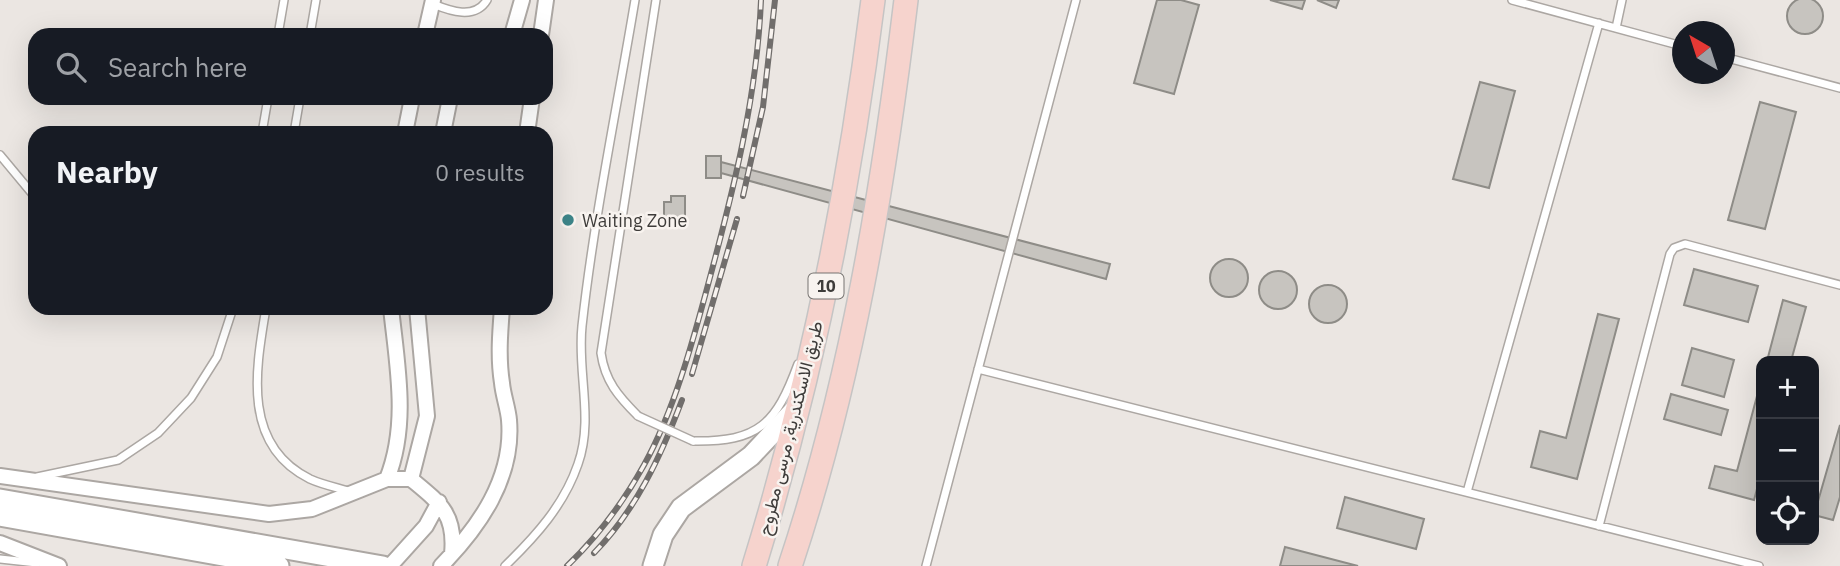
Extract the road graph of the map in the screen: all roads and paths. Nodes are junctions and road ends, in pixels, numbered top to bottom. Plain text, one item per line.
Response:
1 (284, 0) edge
2 (316, 0) edge
3 (487, 0) edge
4 (522, 0) edge
5 (546, 0) edge
6 (635, 0) edge
7 (656, 0) edge
8 (873, 0) edge
9 (906, 0) edge
10 (1076, 0) edge
11 (1512, 0) edge
12 (1622, 0) edge
13 (432, 2) edge
14 (1599, 23) junction
15 (279, 28) edge
16 (311, 28) edge
17 (426, 28) edge
18 (514, 28) edge
19 (542, 28) edge
20 (1616, 28) junction
21 (1672, 43) edge
22 (1735, 60) edge
23 (1840, 88) edge
24 (267, 105) edge
25 (299, 105) edge
26 (411, 105) edge
27 (449, 105) edge
28 (531, 105) edge
29 (263, 126) edge
30 (295, 126) edge
31 (406, 126) edge
32 (444, 126) edge
33 (528, 126) edge
34 (0, 155) edge
35 (28, 189) edge
36 (826, 285) junction
37 (1840, 285) edge
38 (231, 315) edge
39 (265, 315) edge
40 (391, 315) edge
41 (418, 315) edge
42 (501, 315) edge
43 (978, 369) junction
44 (799, 405) junction
45 (729, 473) junction
46 (0, 476) edge
47 (30, 479) junction
48 (387, 479) junction
49 (411, 479) junction
50 (353, 492) junction
51 (1467, 492) junction
52 (439, 502) junction
53 (1, 505) edge
54 (1599, 526) junction
55 (0, 543) edge
56 (452, 554) junction
57 (0, 559) edge
58 (59, 566) edge
59 (279, 566) edge
60 (383, 566) edge
61 (390, 566) edge
62 (441, 566) edge
63 (505, 566) edge
64 (653, 566) edge
65 (663, 566) edge
66 (754, 566) edge
67 (790, 566) edge
68 (926, 566) edge
69 (1759, 566) edge

1 - 15 lane
2 - 16 lane
3 - 13 lane
4 - 18 street
5 - 19 street
6 - 63 lane
7 - 36 lane, bridge
8 - 36 main road, طريق الاسكندرية, مرسى مطروح / 10
9 - 67 main road, طريق الاسكندرية, مرسى مطروح / 10
10 - 43 lane
11 - 14 lane
12 - 20 lane
13 - 17 street
14 - 20 lane
14 - 51 lane
20 - 21 lane
22 - 23 lane
24 - 29 lane
25 - 30 lane
26 - 31 street
27 - 32 street
28 - 33 street
34 - 35 lane
36 - 44 main road, طريق الاسكندرية, مرسى مطروح / 10
37 - 54 lane
38 - 47 lane
39 - 50 lane
40 - 48 street
41 - 49 street
42 - 56 street
43 - 51 lane
43 - 68 lane
44 - 45 street
44 - 66 main road, طريق الاسكندرية, مرسى مطروح / 10
45 - 64 street
45 - 65 street
46 - 47 street
47 - 50 street
48 - 49 street
48 - 50 street
49 - 52 street
51 - 54 lane
52 - 56 street
52 - 61 street
53 - 59 street
53 - 60 street
54 - 69 lane
55 - 58 street
56 - 62 street
57 - 58 lane

